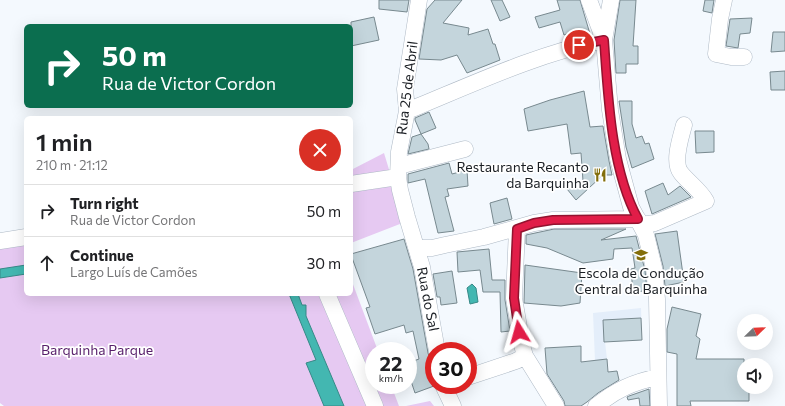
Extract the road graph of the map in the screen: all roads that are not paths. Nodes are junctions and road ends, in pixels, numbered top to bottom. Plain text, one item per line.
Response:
1 (419, 0) edge
2 (589, 0) edge
3 (611, 0) edge
4 (724, 0) edge
5 (604, 40) junction
6 (730, 56) dead end
7 (407, 111) junction
8 (684, 125) dead end
9 (465, 149) dead end
10 (399, 171) junction
11 (353, 183) edge
12 (640, 222) junction
13 (517, 229) junction
14 (24, 237) edge
15 (0, 241) edge
16 (417, 248) junction
17 (328, 296) edge
18 (435, 342) edge
19 (525, 356) junction
20 (477, 375) edge
21 (658, 376) junction
22 (449, 394) edge
23 (375, 406) edge
24 (454, 406) edge
25 (556, 406) edge
26 (596, 406) edge
27 (659, 406) edge

1 - 7 street, Rua 25 de Abril
2 - 5 street
3 - 5 street
4 - 6 street
5 - 7 street
5 - 12 street
7 - 10 street, Rua 25 de Abril
8 - 12 street
9 - 10 street
10 - 11 street
10 - 16 street, Rua 25 de Abril
12 - 13 street
12 - 21 street
13 - 16 street
13 - 19 street
14 - 15 street
16 - 18 street, Rua do Sal
17 - 23 street
19 - 20 street
19 - 25 street
21 - 26 street
21 - 27 street
22 - 24 street

